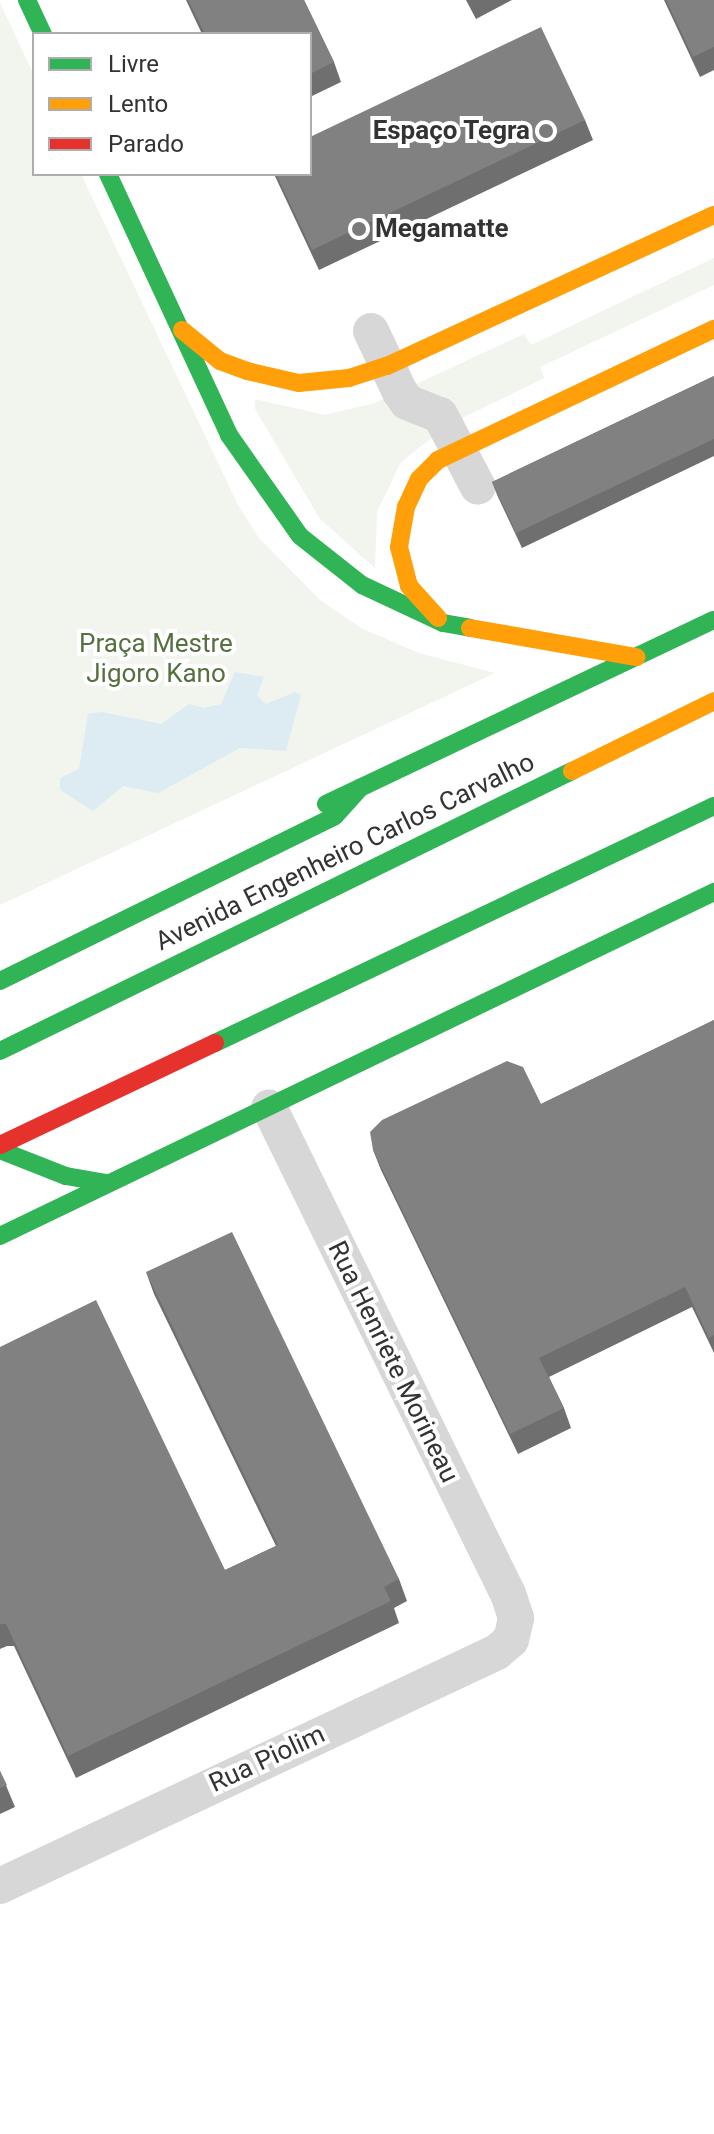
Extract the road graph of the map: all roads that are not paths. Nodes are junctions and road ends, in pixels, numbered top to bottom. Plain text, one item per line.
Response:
1 (27, 0) edge
2 (42, 32) edge
3 (109, 176) edge
4 (714, 215) edge
5 (180, 328) junction
6 (714, 329) edge
7 (371, 331) dead end
8 (387, 366) junction
9 (459, 450) junction
10 (478, 487) dead end
11 (714, 620) edge
12 (443, 623) junction
13 (637, 657) junction
14 (714, 682) edge
15 (714, 701) edge
16 (618, 747) junction
17 (360, 788) junction
18 (714, 806) edge
19 (714, 892) edge
20 (0, 960) edge
21 (0, 981) edge
22 (0, 1051) edge
23 (269, 1107) junction
24 (0, 1147) edge
25 (106, 1183) junction
26 (0, 1236) edge
27 (516, 1618) joint
28 (0, 1886) edge

1 - 2 main road
3 - 5 main road
4 - 8 main road
5 - 8 main road
5 - 12 main road
6 - 9 main road
7 - 8 street
8 - 9 street
9 - 10 street
9 - 12 main road
11 - 13 main road, Avenida Engenheiro Carlos Carvalho
12 - 13 main road
13 - 17 main road, Avenida Engenheiro Carlos Carvalho
14 - 16 main road
15 - 16 main road, Avenida Engenheiro Carlos Carvalho
16 - 22 main road, Avenida Engenheiro Carlos Carvalho
17 - 20 main road, Avenida Engenheiro Carlos Carvalho
17 - 21 main road
18 - 24 main road
19 - 23 main road
23 - 25 main road
23 - 27 street, Rua Henriete Morineau
24 - 25 main road
25 - 26 main road
27 - 28 street, Rua Piolim

